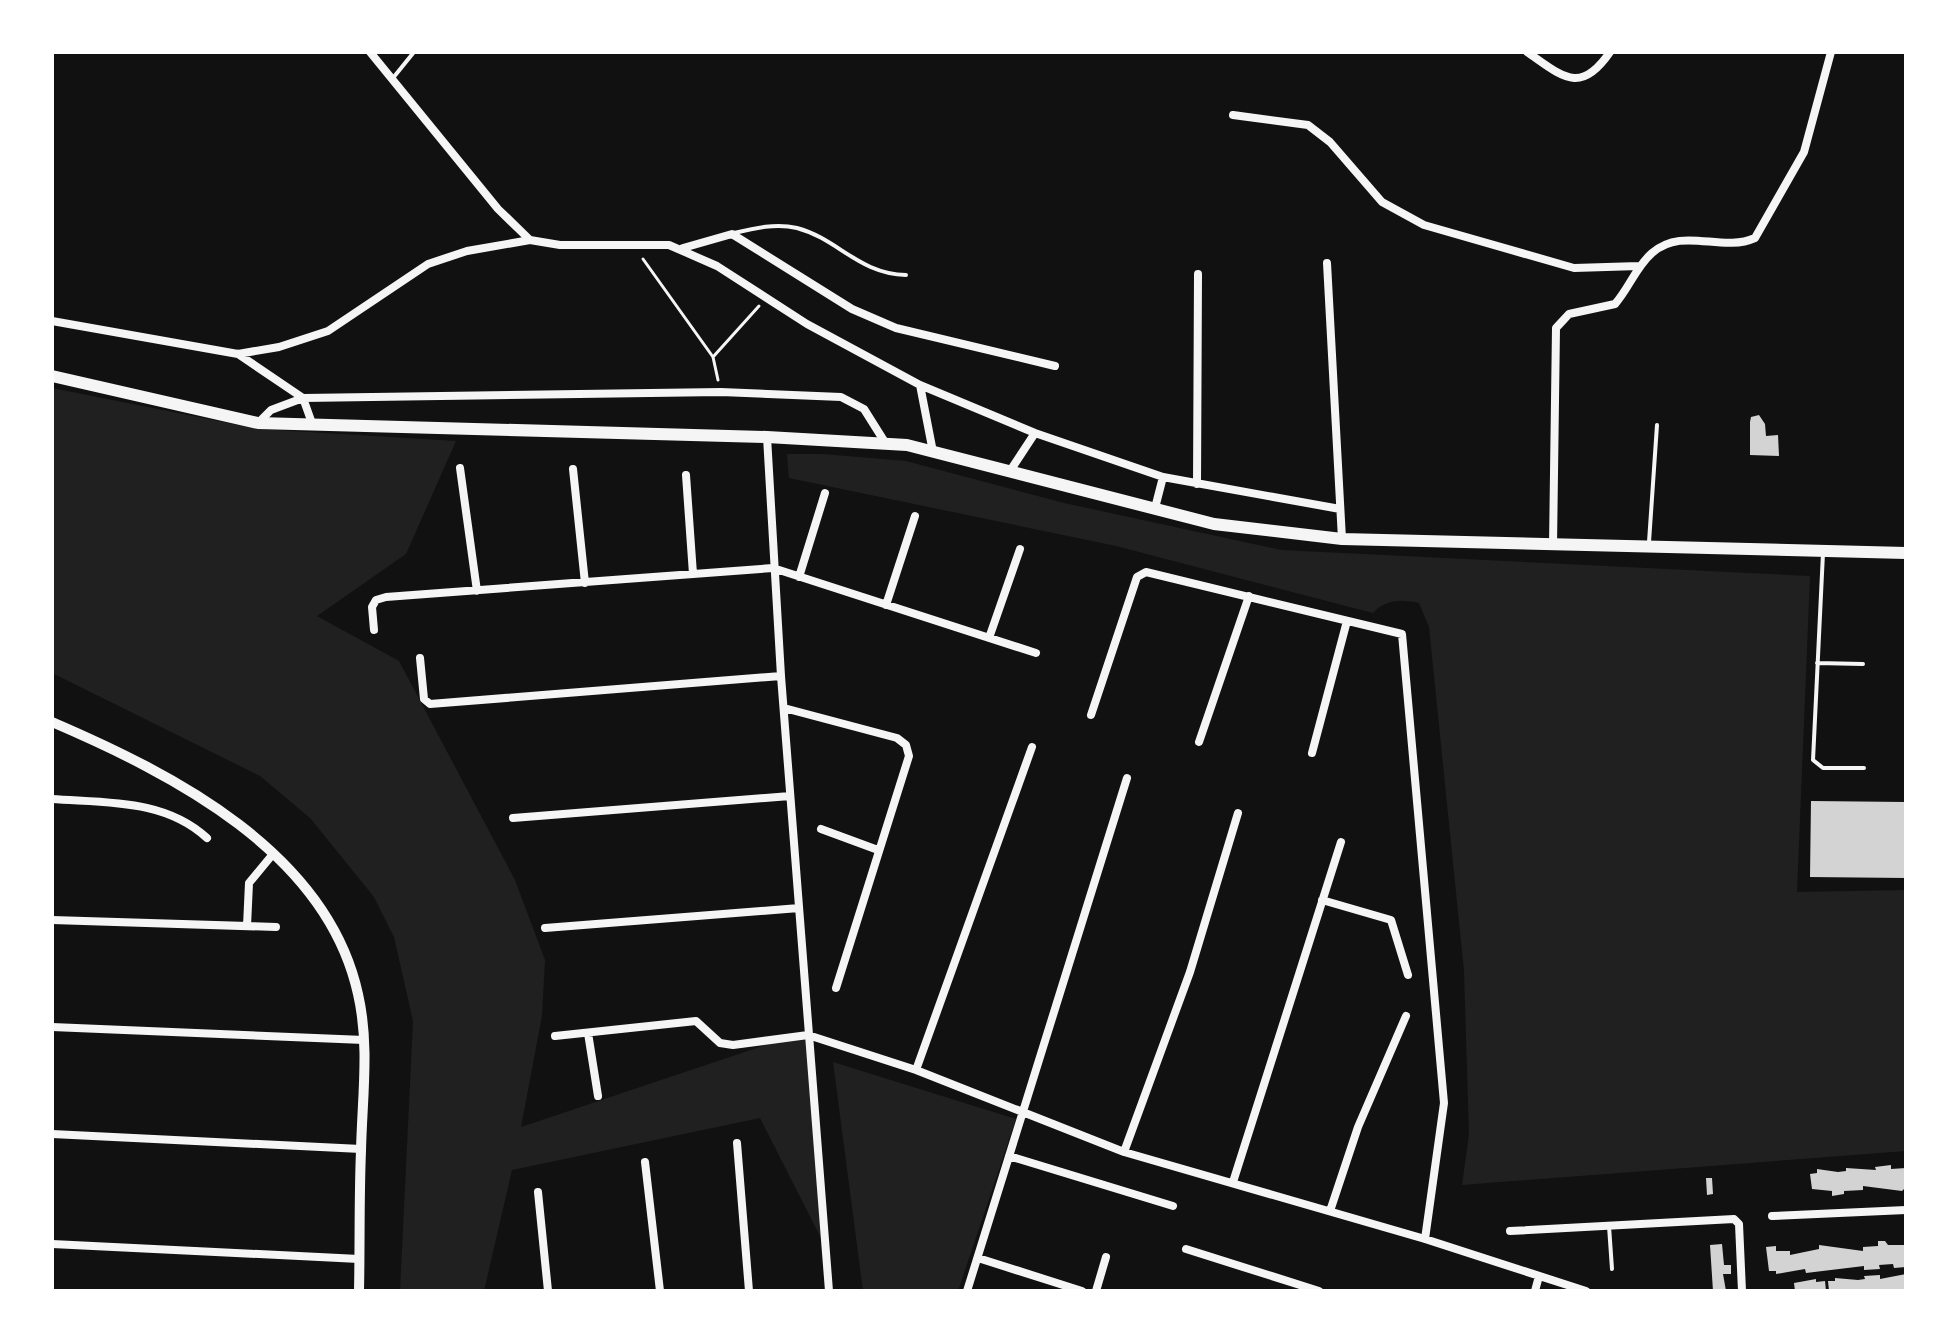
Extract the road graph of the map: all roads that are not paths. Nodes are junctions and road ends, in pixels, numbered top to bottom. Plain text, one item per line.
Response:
1 (370, 52) edge
2 (414, 52) edge
3 (1527, 52) edge
4 (1610, 52) edge
5 (1831, 52) edge
6 (393, 78) junction
7 (1233, 115) dead end
8 (732, 234) junction
9 (530, 240) junction
10 (682, 248) junction
11 (1327, 263) dead end
12 (1639, 266) junction
13 (1198, 274) dead end
14 (906, 275) dead end
15 (52, 321) edge
16 (238, 354) junction
17 (1055, 366) dead end
18 (52, 376) edge
19 (920, 385) junction
20 (303, 398) junction
21 (258, 423) junction
22 (1657, 425) dead end
23 (313, 426) junction
24 (1035, 433) junction
25 (767, 437) junction
26 (886, 444) junction
27 (933, 452) junction
28 (460, 468) dead end
29 (573, 469) dead end
30 (1010, 471) junction
31 (686, 475) dead end
32 (1163, 477) junction
33 (1197, 484) junction
34 (825, 493) dead end
35 (1155, 508) junction
36 (1340, 509) junction
37 (915, 516) dead end
38 (1342, 539) junction
39 (1553, 546) junction
40 (1020, 549) dead end
41 (1649, 549) junction
42 (1823, 553) junction
43 (1906, 553) edge
44 (773, 568) junction
45 (693, 574) junction
46 (799, 577) junction
47 (585, 583) junction
48 (477, 591) junction
49 (1249, 596) junction
50 (886, 605) junction
51 (1347, 621) junction
52 (374, 630) dead end
53 (989, 638) junction
54 (1036, 653) dead end
55 (420, 658) dead end
56 (1817, 662) junction
57 (1863, 664) dead end
58 (781, 676) junction
59 (784, 708) junction
60 (1091, 715) dead end
61 (52, 722) edge
62 (1199, 742) dead end
63 (1032, 747) dead end
64 (1312, 753) dead end
65 (1864, 768) dead end
66 (1127, 778) dead end
67 (790, 796) junction
68 (52, 799) edge
69 (1238, 813) dead end
70 (513, 818) dead end
71 (821, 829) dead end
72 (207, 838) dead end
73 (1341, 842) dead end
74 (878, 850) junction
75 (273, 854) junction
76 (1322, 900) junction
77 (799, 908) junction
78 (52, 920) edge
79 (247, 926) junction
80 (276, 927) dead end
81 (545, 928) dead end
82 (1408, 975) dead end
83 (836, 988) dead end
84 (1406, 1016) dead end
85 (52, 1027) edge
86 (588, 1033) junction
87 (808, 1035) junction
88 (555, 1036) dead end
89 (364, 1040) junction
90 (916, 1070) junction
91 (598, 1096) dead end
92 (1021, 1113) junction
93 (52, 1134) edge
94 (737, 1143) dead end
95 (361, 1149) junction
96 (1124, 1152) junction
97 (1009, 1156) junction
98 (645, 1162) dead end
99 (1233, 1182) junction
100 (538, 1192) dead end
101 (1173, 1206) dead end
102 (1906, 1210) edge
103 (1330, 1211) junction
104 (1772, 1216) dead end
105 (1609, 1226) junction
106 (1510, 1231) dead end
107 (1425, 1239) junction
108 (52, 1244) edge
109 (1186, 1249) dead end
110 (1106, 1257) dead end
111 (978, 1258) junction
112 (359, 1259) junction
113 (1612, 1269) dead end
114 (1539, 1276) junction
115 (359, 1291) edge
116 (548, 1291) edge
117 (660, 1291) edge
118 (749, 1291) edge
119 (829, 1291) edge
120 (967, 1291) edge
121 (1082, 1291) edge
122 (1096, 1291) edge
123 (1319, 1291) edge
124 (1535, 1291) edge
125 (1586, 1291) edge
126 (1742, 1291) edge

1 - 6 street
2 - 6 lane
3 - 4 street
5 - 12 street
6 - 9 street
7 - 12 street
8 - 10 street
8 - 14 lane
8 - 17 street
9 - 10 street
9 - 16 street
10 - 19 street
11 - 36 street
12 - 39 street
13 - 33 street
15 - 16 street
16 - 20 street
18 - 21 main road
19 - 24 street
19 - 27 street
20 - 21 street
20 - 23 street
20 - 26 street
21 - 23 main road
22 - 41 lane
23 - 25 main road
24 - 30 street
24 - 32 street
25 - 26 main road
25 - 44 street
26 - 27 main road
27 - 30 main road
28 - 48 street
29 - 47 street
30 - 35 main road
31 - 45 street
32 - 33 street
32 - 35 street
33 - 36 street
34 - 46 street
35 - 38 main road
36 - 38 street
37 - 50 street
38 - 39 main road
39 - 41 main road
40 - 53 street
41 - 42 main road
42 - 43 main road
42 - 56 lane
44 - 45 street
44 - 46 street
44 - 58 street
45 - 47 street
46 - 50 street
47 - 48 street
48 - 52 street
49 - 51 street
49 - 60 street
49 - 62 street
50 - 53 street
51 - 64 street
51 - 107 street
53 - 54 street
55 - 58 street
56 - 57 lane
56 - 65 lane
58 - 59 street
59 - 67 street
59 - 74 street
61 - 75 street
63 - 90 street
66 - 92 street
67 - 70 street
67 - 77 street
68 - 72 street
69 - 96 street
71 - 74 street
73 - 76 street
74 - 83 street
75 - 79 street
75 - 89 street
76 - 82 street
76 - 99 street
77 - 81 street
77 - 87 street
78 - 79 street
79 - 80 street
84 - 103 street
85 - 89 street
86 - 87 street
86 - 88 street
86 - 91 street
87 - 90 street
87 - 119 street
89 - 95 street
90 - 92 street
92 - 96 street
92 - 97 street
93 - 95 street
94 - 118 street
95 - 112 street
96 - 99 street
97 - 101 street
97 - 111 street
98 - 117 street
99 - 103 street
100 - 116 street
102 - 104 street
103 - 107 street
105 - 106 street
105 - 113 lane
105 - 126 street
107 - 114 street
108 - 112 street
109 - 123 street
110 - 122 street
111 - 120 street
111 - 121 street
112 - 115 street
114 - 124 street
114 - 125 street

